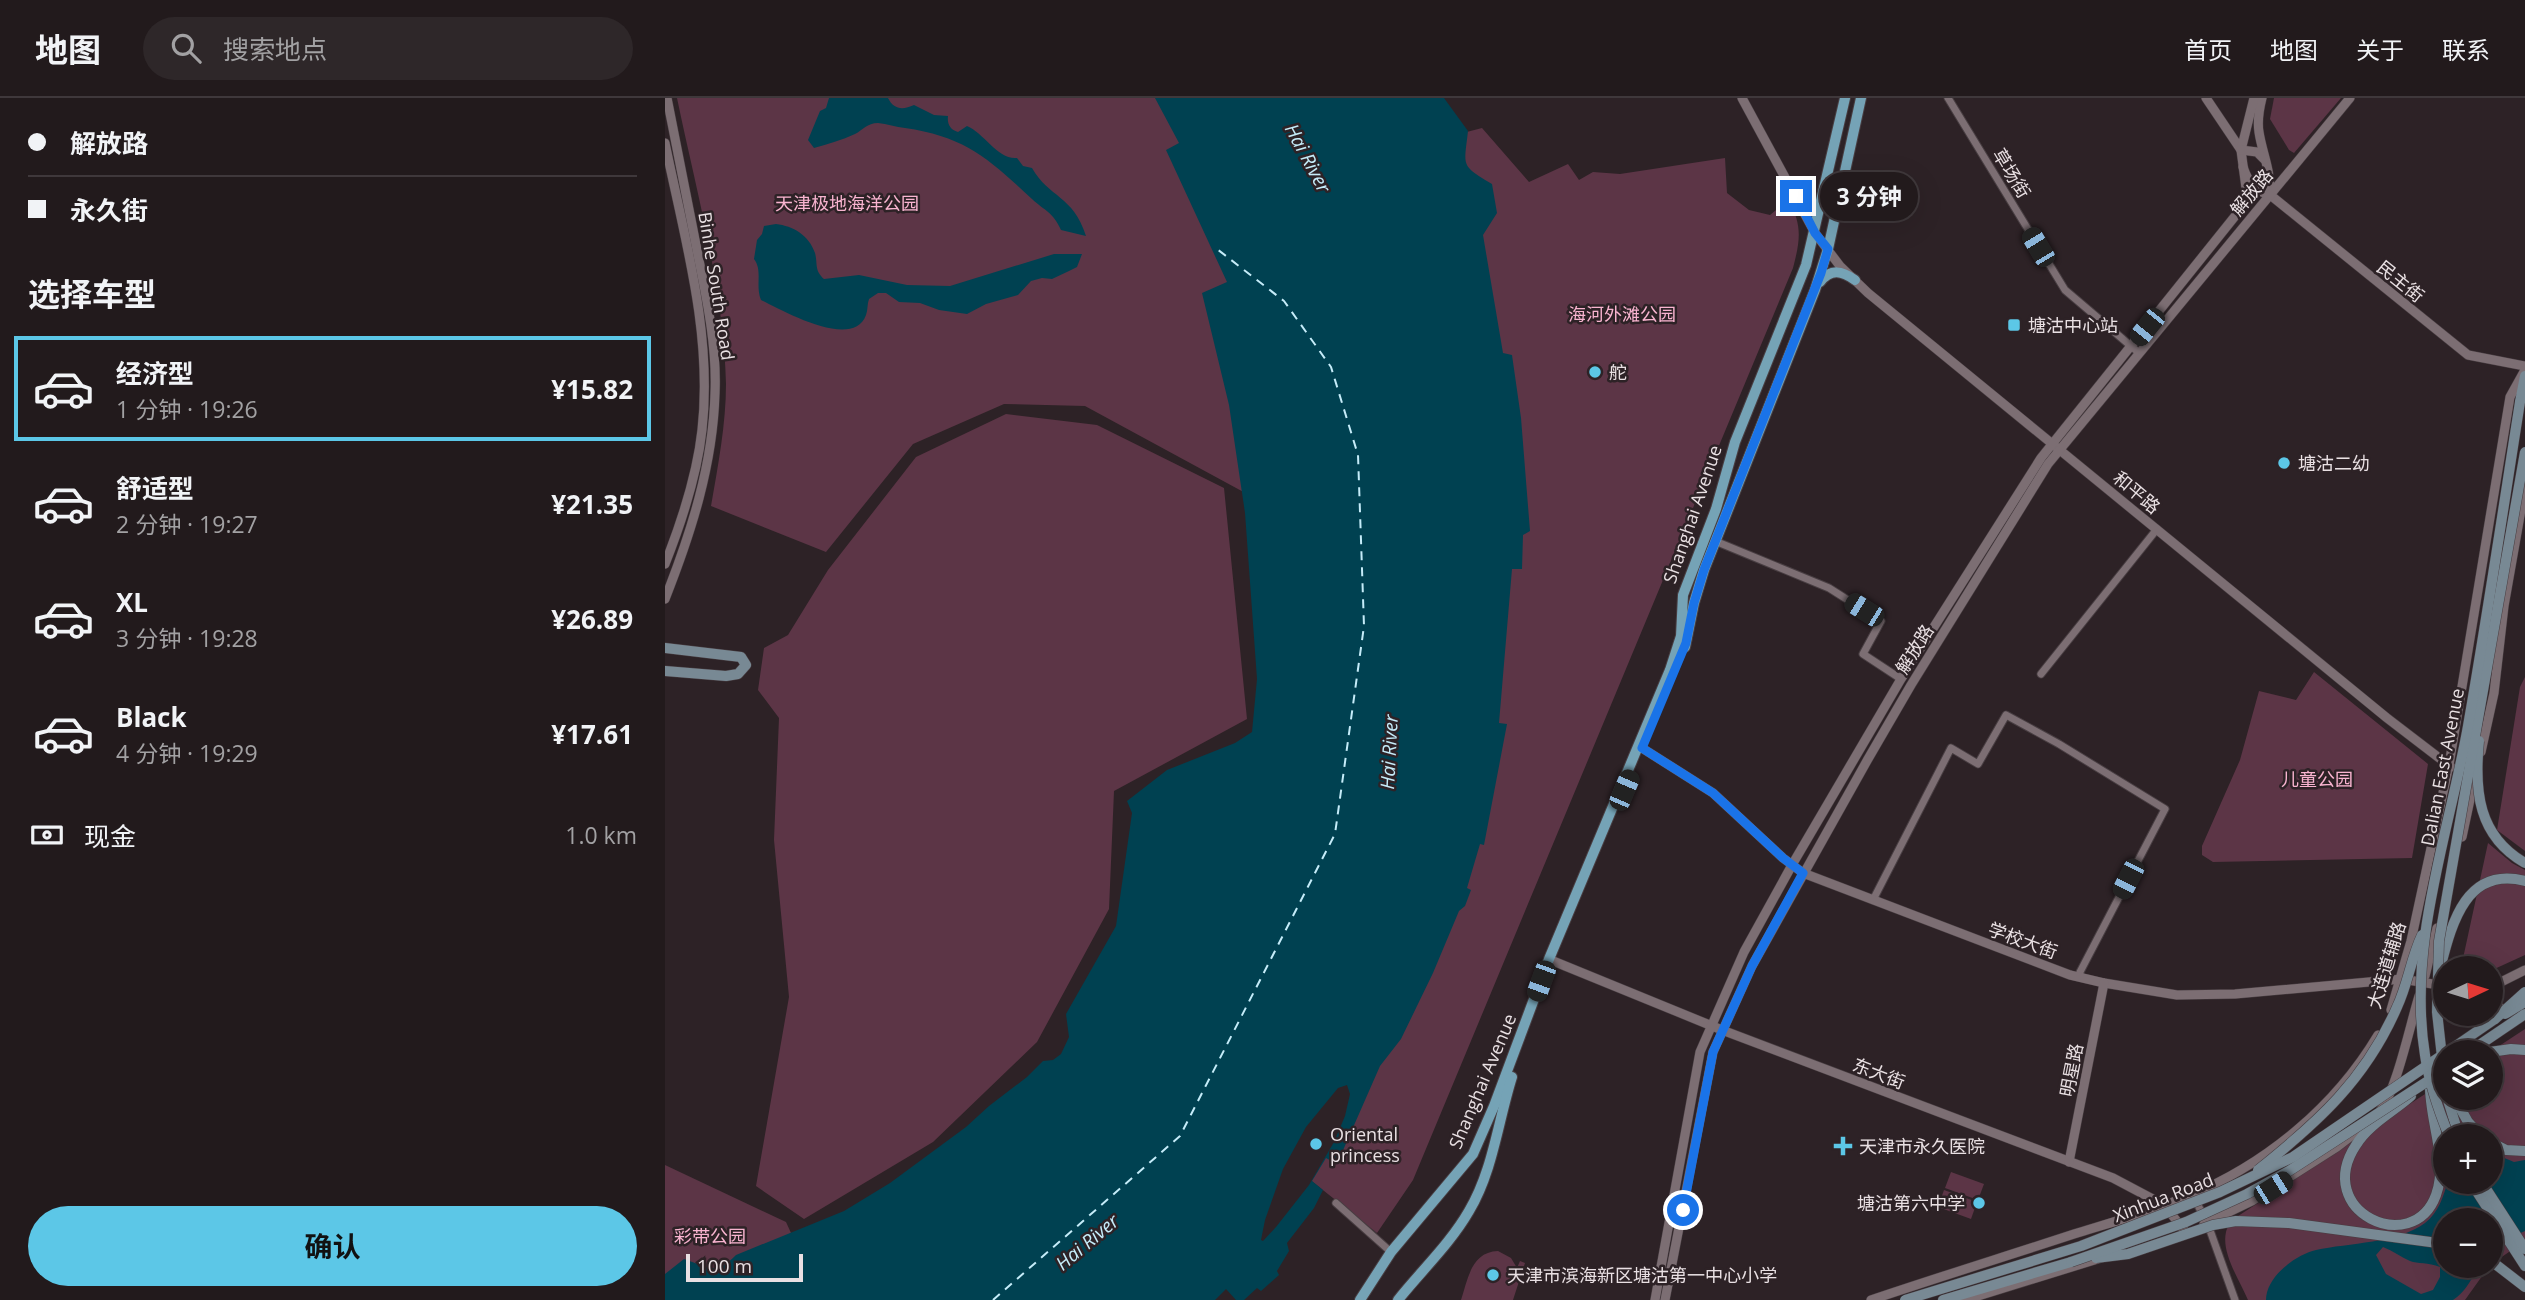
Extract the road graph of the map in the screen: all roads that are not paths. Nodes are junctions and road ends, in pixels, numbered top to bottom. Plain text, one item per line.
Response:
1 (667, 98) edge
2 (1742, 98) edge
3 (1845, 98) edge
4 (1861, 98) edge
5 (1948, 98) edge
6 (2206, 98) edge
7 (2254, 98) edge
8 (2262, 98) edge
9 (2350, 98) edge
10 (665, 144) edge
11 (2241, 150) junction
12 (680, 161) junction
13 (2266, 162) junction
14 (667, 164) edge
15 (2243, 167) junction
16 (2256, 190) junction
17 (2269, 194) junction
18 (2240, 209) junction
19 (1815, 233) junction
20 (1828, 249) junction
21 (1855, 280) junction
22 (1815, 290) junction
23 (2134, 349) junction
24 (2525, 368) edge
25 (2525, 376) edge
26 (2057, 442) junction
27 (2525, 452) edge
28 (2525, 487) edge
29 (2157, 529) junction
30 (1715, 541) junction
31 (665, 564) edge
32 (665, 600) edge
33 (665, 648) edge
34 (665, 671) edge
35 (2041, 674) dead end
36 (1901, 678) junction
37 (2483, 704) junction
38 (1642, 748) junction
39 (2449, 765) junction
40 (2473, 786) junction
41 (2525, 863) edge
42 (1792, 865) junction
43 (1803, 873) junction
44 (2525, 881) edge
45 (1873, 900) junction
46 (2427, 925) junction
47 (2440, 956) edge
48 (2446, 956) edge
49 (1553, 961) junction
50 (2525, 970) edge
51 (2080, 977) junction
52 (2402, 979) junction
53 (2503, 981) edge
54 (2423, 982) junction
55 (2433, 982) edge
56 (2104, 983) junction
57 (2525, 992) edge
58 (2525, 1002) edge
59 (2503, 1008) edge
60 (2503, 1012) edge
61 (2503, 1014) edge
62 (2525, 1016) edge
63 (1711, 1025) junction
64 (2485, 1026) edge
65 (1722, 1030) junction
66 (2465, 1040) edge
67 (2488, 1040) edge
68 (2525, 1049) edge
69 (2503, 1050) edge
70 (2433, 1062) edge
71 (2433, 1079) edge
72 (2425, 1085) junction
73 (2443, 1124) edge
74 (2503, 1148) edge
75 (2525, 1151) edge
76 (2069, 1162) junction
77 (2246, 1179) junction
78 (2478, 1194) edge
79 (2489, 1194) edge
80 (2192, 1195) junction
81 (1336, 1203) dead end
82 (2164, 1205) junction
83 (2207, 1223) junction
84 (2184, 1230) junction
85 (2433, 1242) edge
86 (2525, 1249) edge
87 (1391, 1252) junction
88 (2071, 1262) junction
89 (2525, 1266) edge
90 (2503, 1270) edge
91 (2525, 1287) edge
92 (1360, 1300) edge
93 (1398, 1300) edge
94 (1655, 1300) edge
95 (1665, 1300) edge
96 (1871, 1300) edge
97 (1905, 1300) edge
98 (1943, 1300) edge
99 (1965, 1300) edge
100 (2235, 1300) edge

1 - 12 street, Binhe South Road
2 - 19 street
3 - 19 main road, Shanghai Avenue
4 - 20 main road, Shanghai Avenue
5 - 23 street, 草场街
6 - 11 street
7 - 11 street
8 - 13 street
9 - 17 street, 解放路
10 - 14 street, Binhe South Road
11 - 13 street
11 - 15 street
12 - 14 street
12 - 32 street, Binhe South Road
13 - 17 street
14 - 31 street, Binhe South Road
15 - 16 street
15 - 18 street
16 - 17 street
16 - 18 street, 解放路
17 - 23 street, 解放路
17 - 24 street, 民主街
18 - 23 street, 解放路
19 - 20 street
19 - 87 main road, Shanghai Avenue
20 - 21 street
20 - 22 main road, Shanghai Avenue
21 - 22 main road
21 - 26 street
22 - 30 main road, Shanghai Avenue
23 - 26 street, 解放路
23 - 26 street, 解放路
24 - 39 street, 大连道辅路
25 - 46 main road, Dalian East Avenue, bridge
26 - 29 street, 和平路
26 - 36 street, 解放路
26 - 43 street, 解放路
27 - 37 main road, Dalian East Avenue, bridge
28 - 40 street
29 - 35 street
29 - 39 street, 和平路
30 - 36 street
30 - 38 main road, Shanghai Avenue
33 - 34 main road
36 - 42 street, 解放路
37 - 41 main road, bridge
37 - 47 main road, Dalian East Avenue, bridge
38 - 42 street, 学校大街
38 - 49 main road, Shanghai Avenue
39 - 40 street, 和平路
39 - 52 street, 大连道辅路
40 - 54 street
42 - 43 street, 学校大街
42 - 63 street, 解放路
43 - 45 street, 学校大街
43 - 65 street, 解放路
44 - 48 main road, bridge
45 - 51 street, 学校大街
45 - 51 street
46 - 72 main road, Dalian East Avenue, bridge
46 - 77 main road, bridge
49 - 63 street, 东大街
49 - 93 main road, Shanghai Avenue
50 - 53 street
51 - 56 street, 学校大街
52 - 54 street, 学校大街
52 - 56 street, 学校大街
52 - 80 street, 大连道辅路
54 - 55 street, 学校大街
54 - 83 street
56 - 76 street, 明星路
57 - 60 main road, bridge
58 - 61 main road, bridge
59 - 62 street
62 - 67 main road, bridge
63 - 65 street, 东大街
63 - 94 street, 解放路
64 - 66 main road, Xinhua Road
65 - 76 street, 东大街
65 - 95 street, 解放路
68 - 69 main road
70 - 77 main road, Xinhua Road, bridge
71 - 72 main road, bridge
72 - 72 main road, bridge
72 - 73 main road, Dalian East Avenue, bridge
72 - 88 main road, Xinhua Road, bridge
74 - 75 main road
76 - 82 street, 东大街
77 - 97 main road, Xinhua Road, bridge
78 - 89 main road
79 - 86 main road
80 - 82 street, 大连道辅路
80 - 83 street
81 - 87 street
82 - 84 street, 东大街
82 - 96 street, 大连道辅路
83 - 84 street
83 - 100 street
84 - 99 street
85 - 88 main road, bridge
87 - 92 main road, Shanghai Avenue
88 - 98 main road, Xinhua Road
90 - 91 main road

